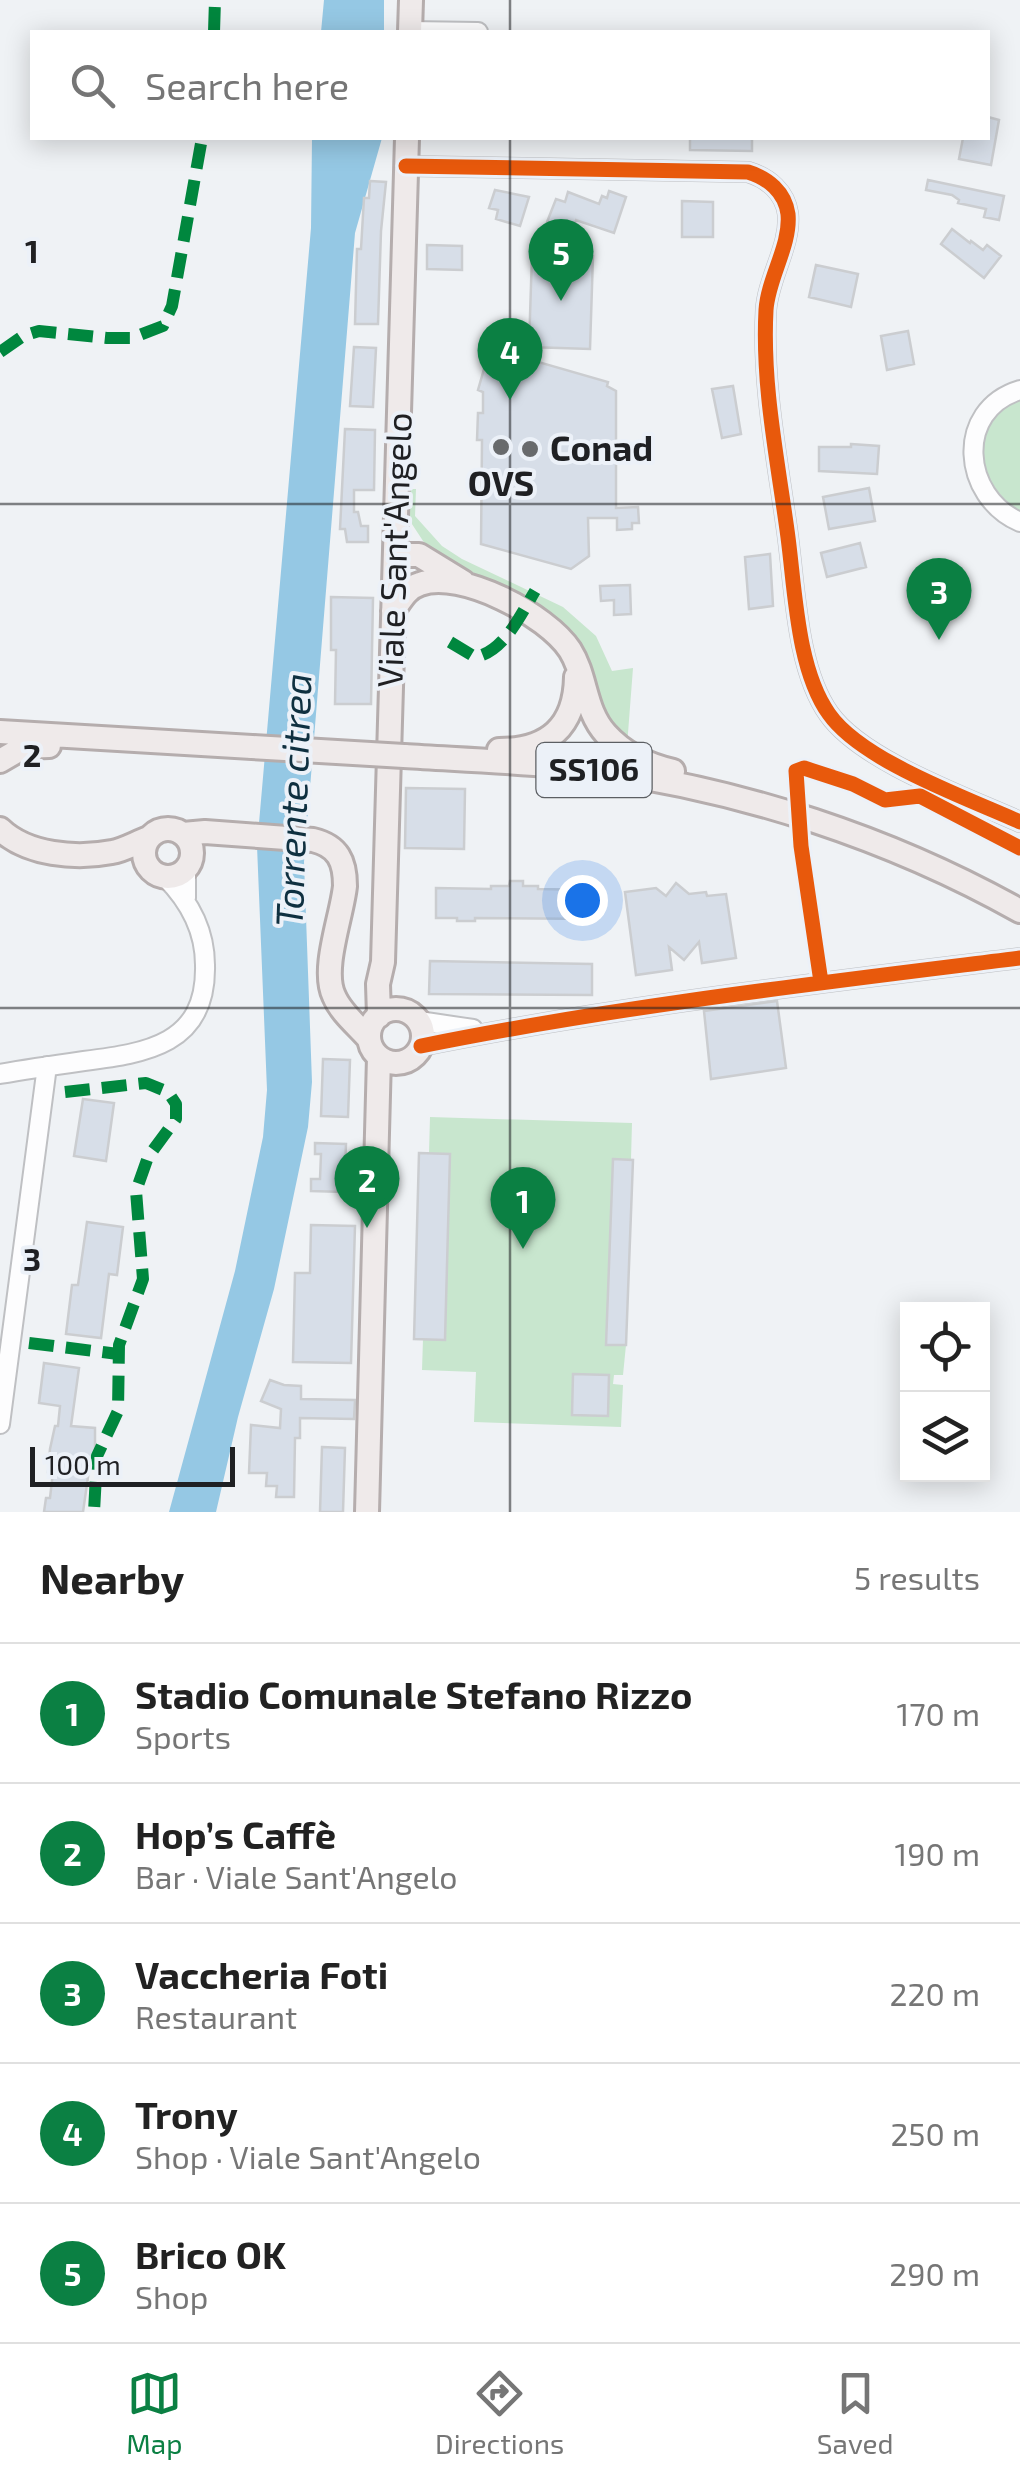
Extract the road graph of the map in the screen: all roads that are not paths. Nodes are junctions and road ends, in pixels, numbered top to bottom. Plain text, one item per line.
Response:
1 (411, 0) edge
2 (410, 30) edge
3 (407, 140) edge
4 (406, 166) junction
5 (1020, 390) edge
6 (396, 513) junction
7 (1020, 522) edge
8 (395, 558) junction
9 (442, 577) junction
10 (394, 611) junction
11 (578, 667) junction
12 (0, 732) edge
13 (176, 743) junction
14 (413, 756) junction
15 (0, 761) edge
16 (764, 806) junction
17 (1020, 822) edge
18 (0, 829) edge
19 (184, 834) junction
20 (238, 835) junction
21 (149, 838) junction
22 (113, 852) junction
23 (172, 867) junction
24 (1020, 910) edge
25 (1020, 958) edge
26 (383, 962) junction
27 (410, 1016) junction
28 (488, 1031) junction
29 (376, 1033) junction
30 (413, 1054) junction
31 (47, 1066) junction
32 (0, 1074) edge
33 (379, 1112) junction
34 (6, 1335) edge
35 (0, 1424) edge
36 (367, 1512) edge

1 - 2 main road
3 - 4 main road, Viale Sant'Angelo
4 - 6 main road, Viale Sant'Angelo
4 - 17 street
5 - 7 street
6 - 8 main road, Viale Sant'Angelo
6 - 9 main road
8 - 9 main road
8 - 10 main road, Viale Sant'Angelo
9 - 10 main road
9 - 11 main road
10 - 26 main road, Viale Sant'Angelo
11 - 14 main road
11 - 16 main road
12 - 13 main road, SS106
13 - 14 main road, SS106, bridge
13 - 15 main road
14 - 16 main road, SS106
16 - 24 main road, SS106
18 - 22 main road
19 - 20 main road
19 - 21 main road
19 - 23 main road
20 - 23 main road
20 - 29 main road
21 - 22 main road
21 - 23 main road
22 - 23 main road
23 - 31 street
25 - 28 street
26 - 27 main road, Viale Sant'Angelo
26 - 29 main road, Viale Sant'Angelo
27 - 28 street
27 - 29 main road
27 - 30 main road
28 - 30 street
29 - 30 main road
29 - 33 main road, Viale Sant'Angelo
30 - 33 main road, Viale Sant'Angelo
31 - 32 street
31 - 34 street
33 - 36 main road, Viale Sant'Angelo
34 - 35 street

